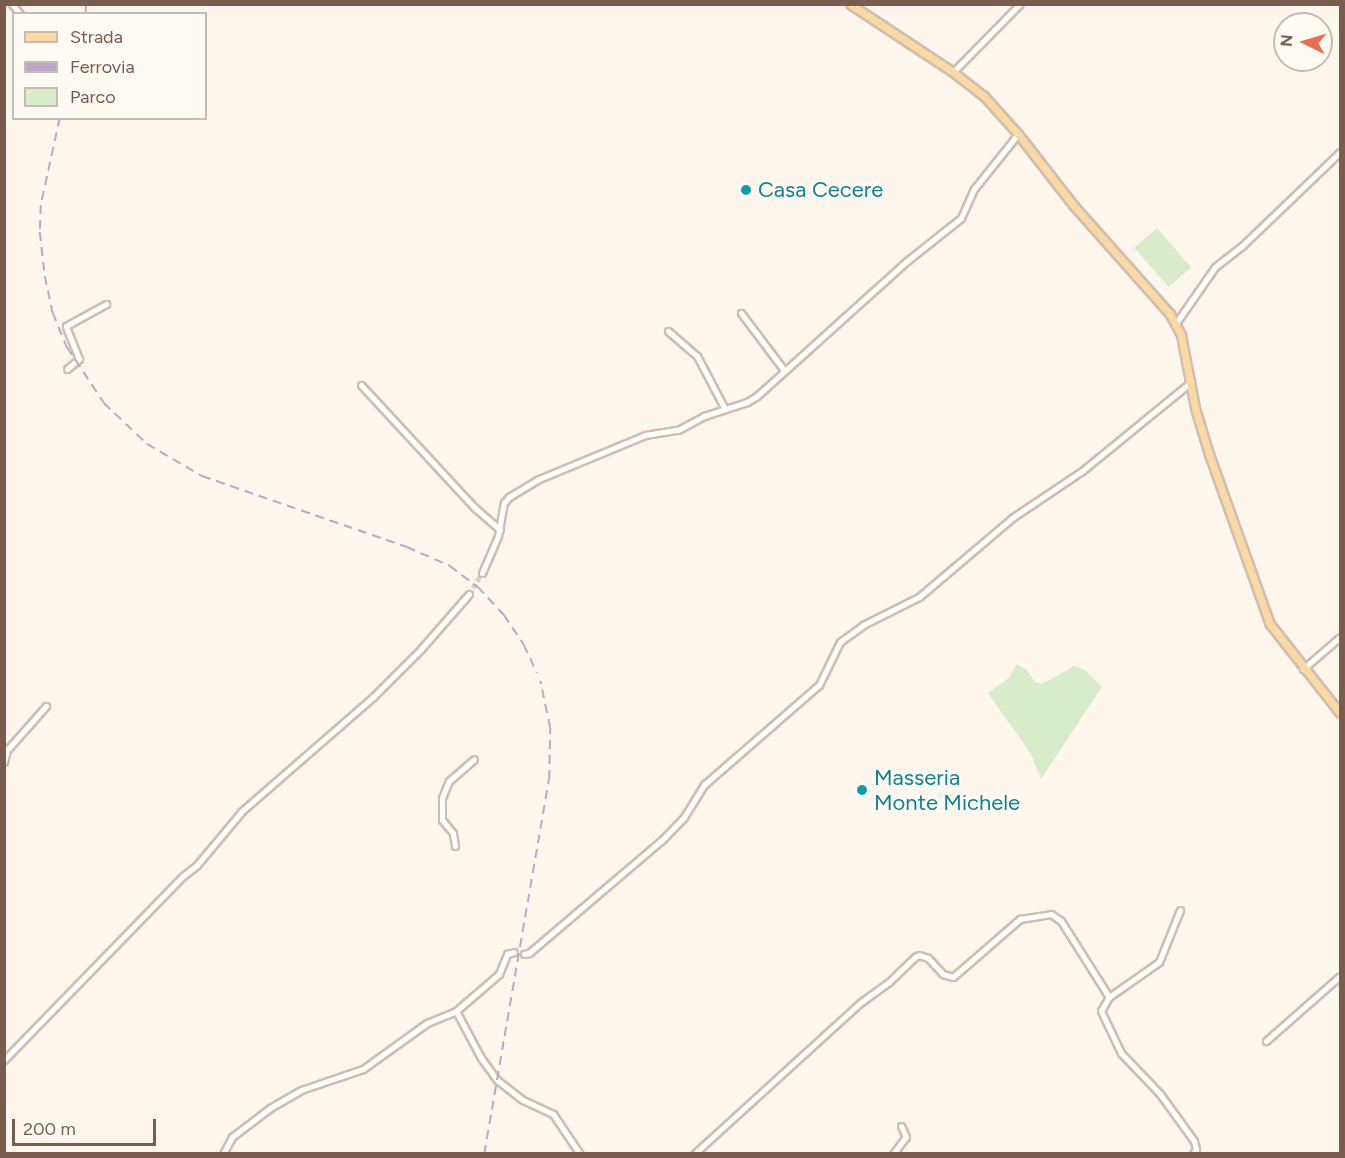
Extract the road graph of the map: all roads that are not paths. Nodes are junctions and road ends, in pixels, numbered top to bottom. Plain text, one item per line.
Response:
1 (850, 4) edge
2 (1020, 4) edge
3 (953, 72) junction
4 (1018, 134) junction
5 (1341, 152) edge
6 (106, 303) dead end
7 (741, 313) dead end
8 (1176, 323) junction
9 (668, 331) dead end
10 (67, 369) dead end
11 (784, 370) junction
12 (1191, 382) junction
13 (361, 385) dead end
14 (725, 409) junction
15 (500, 530) junction
16 (482, 573) tunnel mouth
17 (469, 594) tunnel mouth
18 (1341, 637) edge
19 (1303, 669) junction
20 (46, 706) dead end
21 (1341, 713) edge
22 (474, 759) dead end
23 (4, 762) edge
24 (455, 846) dead end
25 (1180, 909) dead end
26 (514, 952) dead end
27 (524, 954) dead end
28 (1341, 976) edge
29 (1109, 997) junction
30 (456, 1011) junction
31 (1266, 1041) dead end
32 (4, 1060) edge
33 (901, 1126) dead end
34 (223, 1154) edge
35 (579, 1154) edge
36 (694, 1154) edge
37 (893, 1154) edge
38 (1193, 1154) edge

1 - 3 main road
2 - 3 street
3 - 4 main road
4 - 8 main road
4 - 11 street
5 - 8 street
6 - 10 street
7 - 11 street
8 - 12 main road
9 - 14 street
11 - 14 street
12 - 19 main road
12 - 27 street
13 - 15 street
14 - 15 street
15 - 16 street
17 - 32 street
18 - 19 street
19 - 21 main road
20 - 23 street
22 - 24 street
25 - 29 street
26 - 30 street
28 - 31 street
29 - 36 street
29 - 38 street
30 - 34 street
30 - 35 street
33 - 37 street

